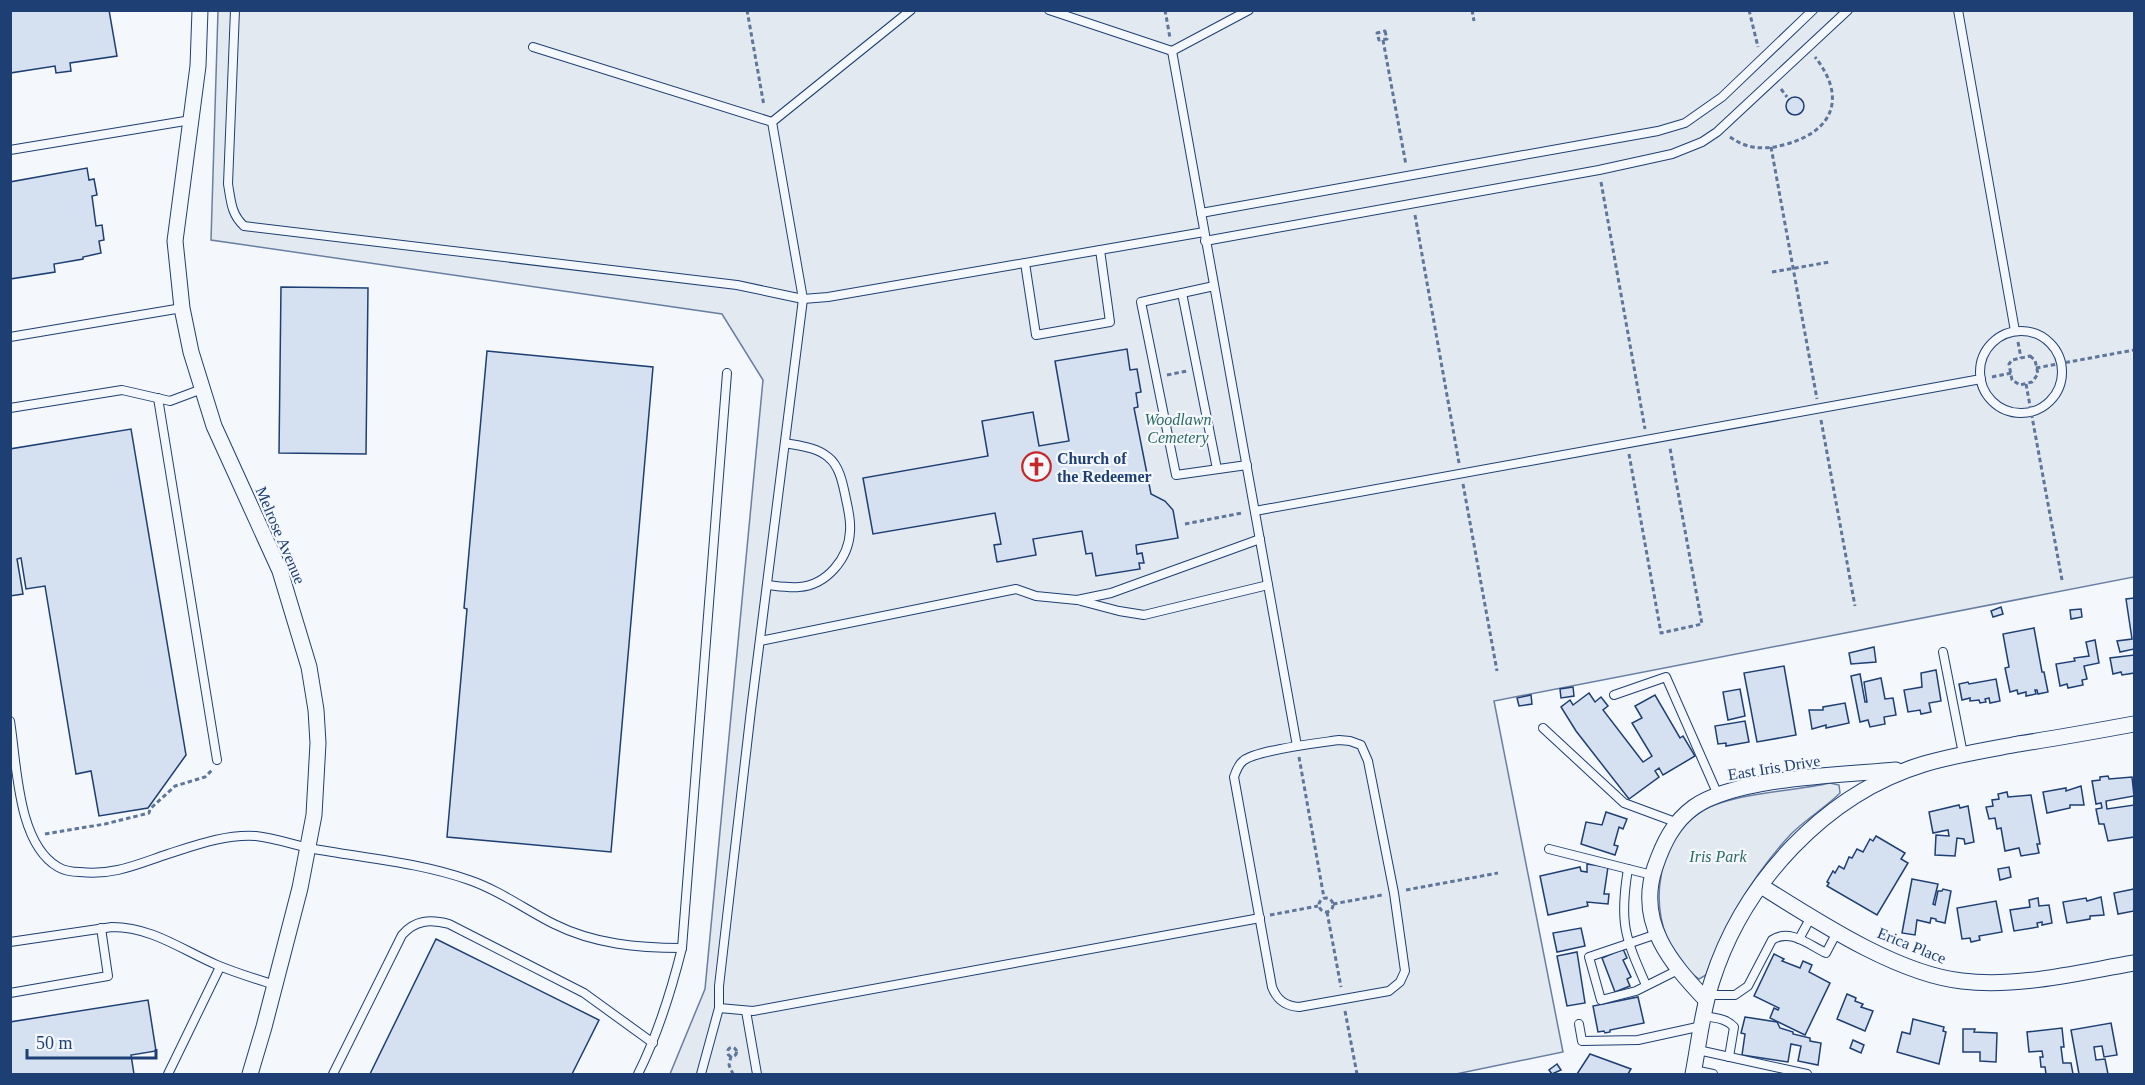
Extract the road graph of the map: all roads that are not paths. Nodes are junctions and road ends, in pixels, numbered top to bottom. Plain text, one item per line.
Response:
1 (200, 10) edge
2 (235, 10) edge
3 (911, 10) edge
4 (1049, 10) edge
5 (1249, 10) edge
6 (1813, 10) edge
7 (1848, 10) edge
8 (1958, 10) edge
9 (533, 47) dead end
10 (1172, 51) junction
11 (191, 120) junction
12 (769, 121) junction
13 (10, 150) edge
14 (1201, 213) junction
15 (1204, 232) junction
16 (1205, 241) junction
17 (1100, 250) junction
18 (1025, 263) junction
19 (1214, 286) junction
20 (1182, 293) junction
21 (803, 299) junction
22 (182, 308) junction
23 (2015, 331) junction
24 (10, 337) edge
25 (727, 373) dead end
26 (1981, 379) junction
27 (202, 389) junction
28 (158, 398) junction
29 (10, 408) edge
30 (785, 443) junction
31 (1247, 465) junction
32 (1217, 469) junction
33 (1255, 511) junction
34 (1260, 539) junction
35 (767, 585) junction
36 (1268, 585) junction
37 (1077, 600) junction
38 (760, 641) junction
39 (1942, 652) dead end
40 (1614, 695) dead end
41 (10, 721) edge
42 (2134, 724) edge
43 (1543, 728) dead end
44 (1297, 746) junction
45 (1963, 754) junction
46 (217, 760) road end
47 (1907, 770) junction
48 (1718, 795) junction
49 (1678, 823) junction
50 (308, 848) junction
51 (1549, 849) dead end
52 (1628, 869) junction
53 (1652, 875) junction
54 (1761, 886) junction
55 (1811, 916) junction
56 (1259, 917) junction
57 (101, 928) junction
58 (1838, 931) junction
59 (1657, 934) junction
60 (1799, 939) junction
61 (10, 942) edge
62 (1628, 944) junction
63 (682, 948) junction
64 (2134, 963) edge
65 (220, 967) junction
66 (1678, 970) junction
67 (275, 985) junction
68 (1646, 985) junction
69 (10, 993) edge
70 (1707, 998) junction
71 (719, 1008) junction
72 (746, 1011) junction
73 (1703, 1021) junction
74 (1579, 1024) dead end
75 (653, 1043) junction
76 (1698, 1050) junction
77 (1729, 1057) junction
78 (1694, 1072) edge
79 (168, 1074) edge
80 (250, 1074) edge
81 (333, 1074) edge
82 (638, 1074) edge
83 (701, 1074) edge
84 (757, 1074) edge
85 (1713, 1074) edge
86 (1808, 1074) edge

1 - 11 street, Melrose Avenue
2 - 21 lane
3 - 12 lane
4 - 10 lane
5 - 10 lane
6 - 14 lane
7 - 16 lane
8 - 23 lane
9 - 12 lane
10 - 14 lane
11 - 13 lane
11 - 22 street, Melrose Avenue
12 - 21 lane
14 - 15 lane
15 - 16 lane
15 - 17 lane
16 - 19 lane
17 - 18 lane
17 - 18 lane
18 - 21 lane
19 - 20 lane
19 - 31 lane
20 - 32 lane
20 - 32 lane
21 - 30 lane
22 - 24 lane
22 - 27 street, Melrose Avenue
23 - 26 lane
23 - 26 lane
25 - 63 lane
26 - 33 lane
27 - 28 lane
27 - 50 street, Melrose Avenue
28 - 29 lane
28 - 46 lane
30 - 35 lane
30 - 35 lane
31 - 32 lane
31 - 33 lane
33 - 34 lane
34 - 36 lane
34 - 37 lane
35 - 38 lane
36 - 37 lane
36 - 44 lane
37 - 38 lane
38 - 71 lane
39 - 45 lane
40 - 48 lane
41 - 50 lane
42 - 45 street, East Iris Drive
43 - 49 lane
44 - 56 lane
44 - 56 lane
45 - 47 street, East Iris Drive
47 - 48 street, East Iris Drive
47 - 54 street, East Iris Drive
48 - 49 street, East Iris Drive
49 - 53 street, East Iris Drive
50 - 63 lane
50 - 67 street, Melrose Avenue
51 - 52 lane
52 - 53 lane
52 - 62 lane
53 - 59 street, East Iris Drive
54 - 55 street, Erica Place
54 - 70 street, East Iris Drive
55 - 58 street, Erica Place
55 - 60 lane
56 - 72 lane
57 - 61 lane
57 - 65 lane
57 - 69 lane
58 - 60 lane
58 - 64 street, Erica Place
59 - 62 lane
59 - 66 street, East Iris Drive
60 - 70 lane
62 - 68 lane
62 - 68 lane
63 - 75 lane
65 - 67 lane
65 - 79 lane
66 - 68 lane
66 - 70 street, East Iris Drive
67 - 80 street, Melrose Avenue
70 - 73 street, East Iris Drive
71 - 72 lane
71 - 83 lane
72 - 84 lane
73 - 74 lane
73 - 76 street, East Iris Drive
73 - 77 lane
75 - 81 lane
75 - 82 lane
76 - 77 lane
76 - 78 street, East Iris Drive
77 - 86 lane
78 - 85 lane

